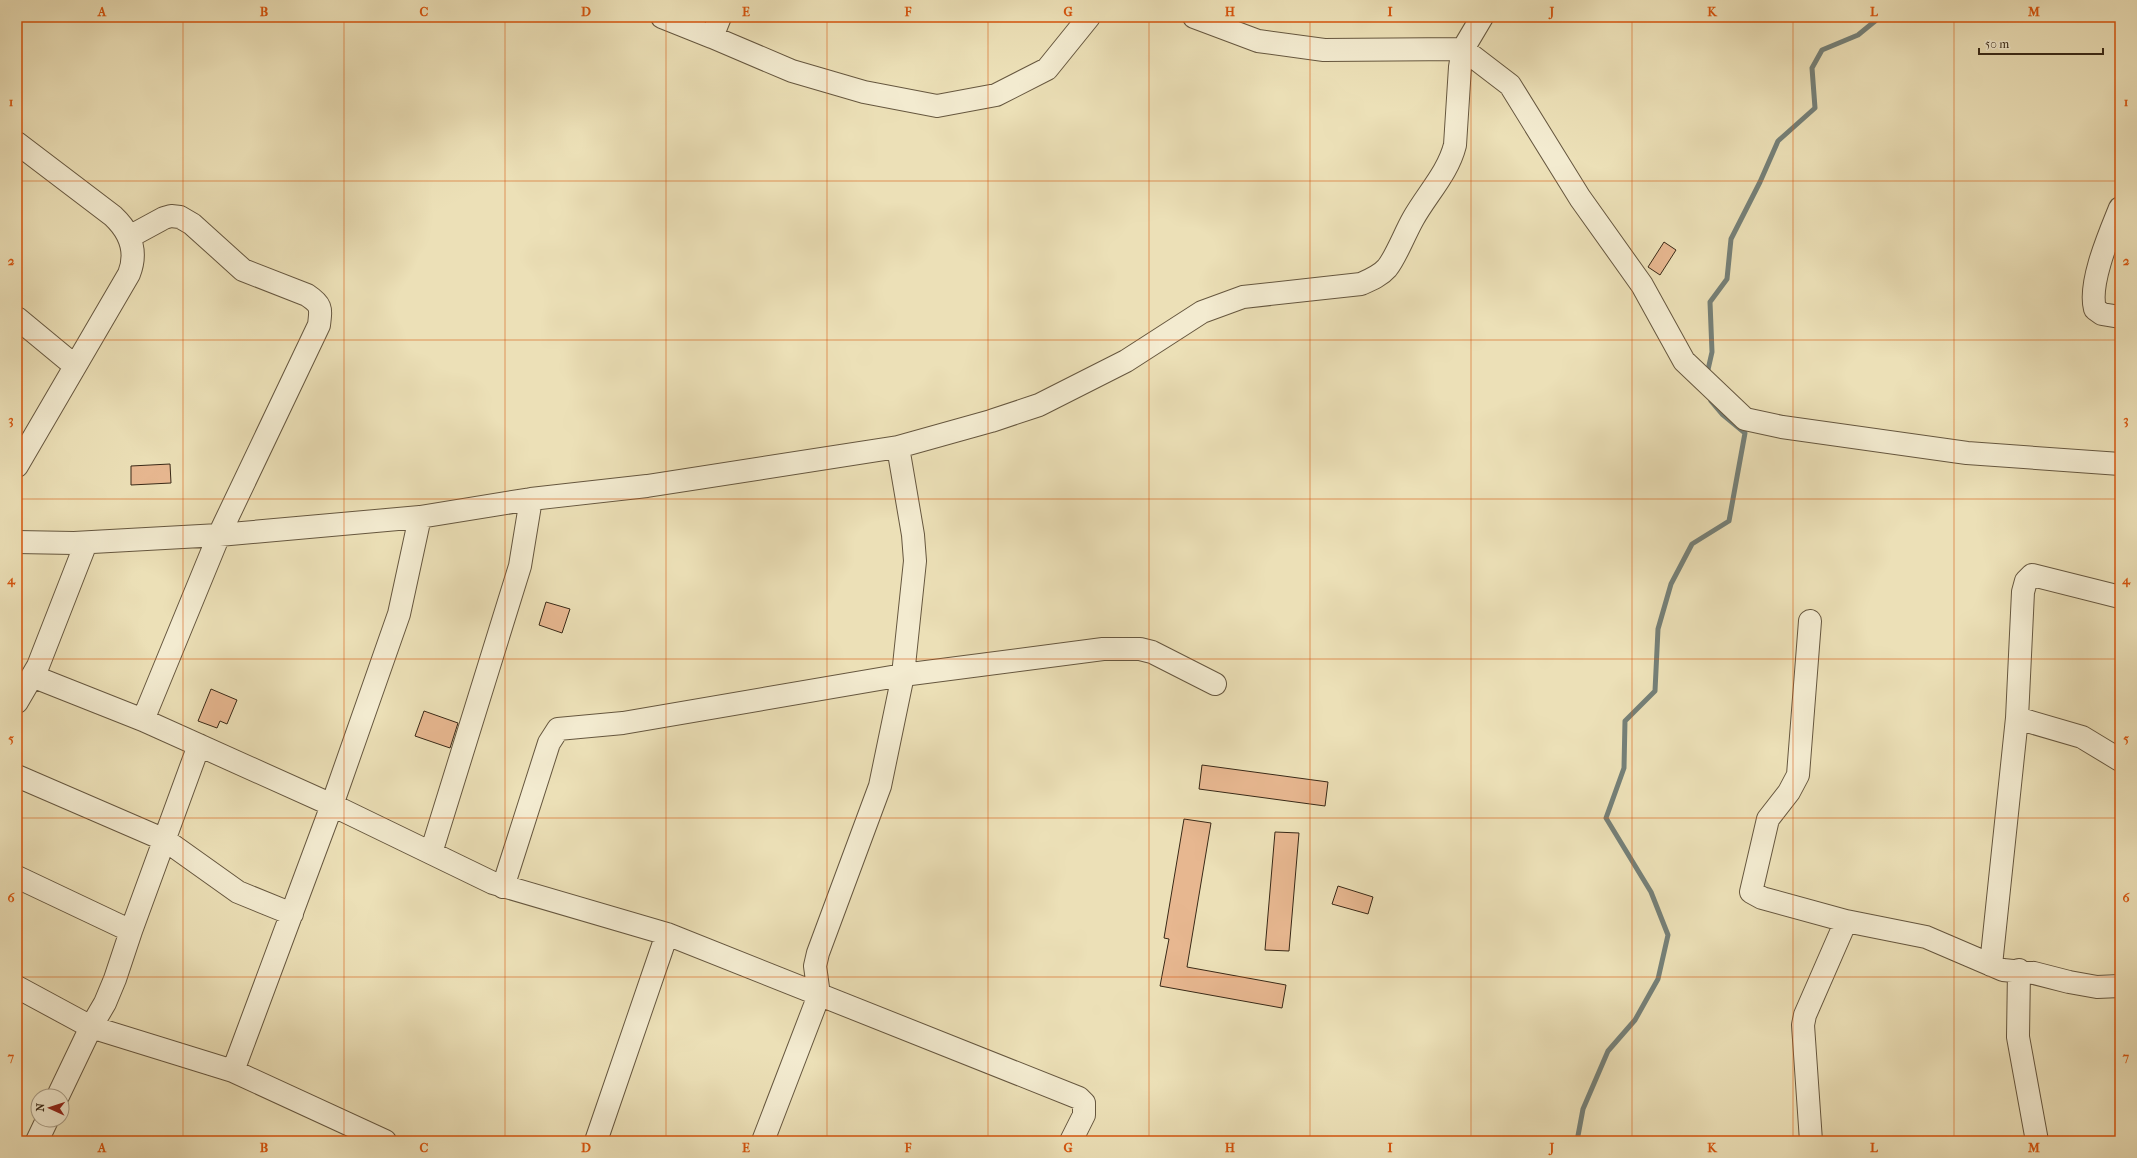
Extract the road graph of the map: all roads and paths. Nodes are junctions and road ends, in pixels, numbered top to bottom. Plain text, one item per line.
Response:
1 (662, 17) edge
2 (720, 17) edge
3 (1089, 17) edge
4 (1194, 17) edge
5 (1482, 17) edge
6 (712, 37) junction
7 (1463, 49) junction
8 (17, 143) edge
9 (2120, 208) edge
10 (129, 237) junction
11 (2120, 317) edge
12 (17, 318) edge
13 (75, 366) junction
14 (898, 447) junction
15 (2120, 464) edge
16 (17, 466) edge
17 (531, 499) junction
18 (420, 517) junction
19 (219, 534) junction
20 (17, 542) edge
21 (86, 543) junction
22 (2120, 597) edge
23 (1810, 622) dead end
24 (903, 675) junction
25 (32, 676) junction
26 (1215, 684) dead end
27 (17, 702) edge
28 (2017, 718) junction
29 (143, 720) junction
30 (199, 745) junction
31 (2120, 760) edge
32 (17, 776) edge
33 (332, 805) junction
34 (165, 840) junction
35 (431, 853) junction
36 (17, 877) edge
37 (503, 887) junction
38 (292, 914) junction
39 (1846, 921) junction
40 (131, 931) junction
41 (667, 934) junction
42 (1991, 965) junction
43 (2019, 970) junction
44 (2120, 986) edge
45 (17, 987) edge
46 (819, 995) junction
47 (91, 1027) junction
48 (233, 1071) junction
49 (62, 1088) edge
50 (43, 1128) edge
51 (37, 1141) edge
52 (385, 1141) edge
53 (596, 1141) edge
54 (763, 1141) edge
55 (1071, 1141) edge
56 (1811, 1141) edge
57 (2037, 1141) edge

1 - 6 street
2 - 6 street
3 - 6 street
4 - 7 street
5 - 7 street
7 - 14 street
7 - 15 street
8 - 10 street
9 - 11 street
10 - 13 street
10 - 19 street
12 - 13 street
13 - 16 street
14 - 17 street
14 - 24 street
17 - 18 street
17 - 35 street
18 - 19 street
18 - 33 street
19 - 21 street
19 - 29 street
20 - 21 street
21 - 25 street
22 - 28 street
23 - 39 street
24 - 26 street
24 - 37 street
24 - 46 street
25 - 27 street
25 - 29 street
28 - 31 street
28 - 42 street
29 - 30 street
30 - 33 street
30 - 34 street
32 - 34 street
33 - 35 street
33 - 38 street
34 - 38 street
34 - 40 street
35 - 37 street
36 - 40 street
37 - 41 street
38 - 48 street
39 - 42 street
39 - 56 street
40 - 47 street
41 - 46 street
41 - 53 street
42 - 43 street
43 - 44 street
43 - 57 street
45 - 47 street
46 - 54 street
46 - 55 street
47 - 48 street
47 - 49 street
48 - 52 street
50 - 51 street

